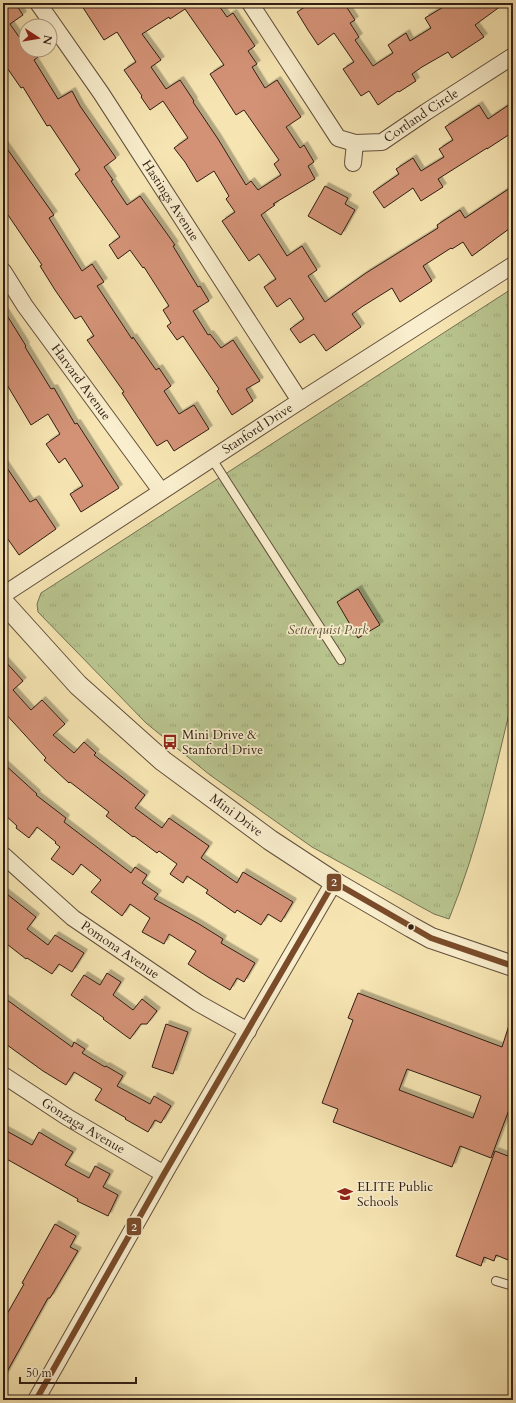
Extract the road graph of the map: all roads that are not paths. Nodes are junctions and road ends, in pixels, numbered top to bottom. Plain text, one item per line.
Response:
1 (38, 3) edge
2 (250, 3) edge
3 (513, 56) edge
4 (355, 143) junction
5 (353, 163) dead end
6 (513, 265) edge
7 (3, 271) edge
8 (300, 401) junction
9 (212, 459) junction
10 (161, 491) junction
11 (3, 595) edge
12 (3, 602) edge
13 (341, 660) dead end
14 (3, 855) edge
15 (334, 882) junction
16 (513, 966) edge
17 (248, 1031) junction
18 (3, 1075) edge
19 (164, 1174) junction
20 (496, 1281) dead end
21 (513, 1286) edge
22 (36, 1400) edge

1 - 8 street, Hastings Avenue
2 - 4 street, Cortland Circle
3 - 4 street, Cortland Circle
4 - 5 street
6 - 8 street, Stanford Drive
7 - 10 street, Harvard Avenue
8 - 9 street, Stanford Drive
9 - 10 street, Stanford Drive
9 - 13 lane
10 - 11 street, Stanford Drive
12 - 15 street, Mini Drive
14 - 17 street, Pomona Avenue
15 - 16 street, Mini Drive
15 - 17 street
17 - 19 street
18 - 19 street, Gonzaga Avenue
19 - 22 street
20 - 21 lane

